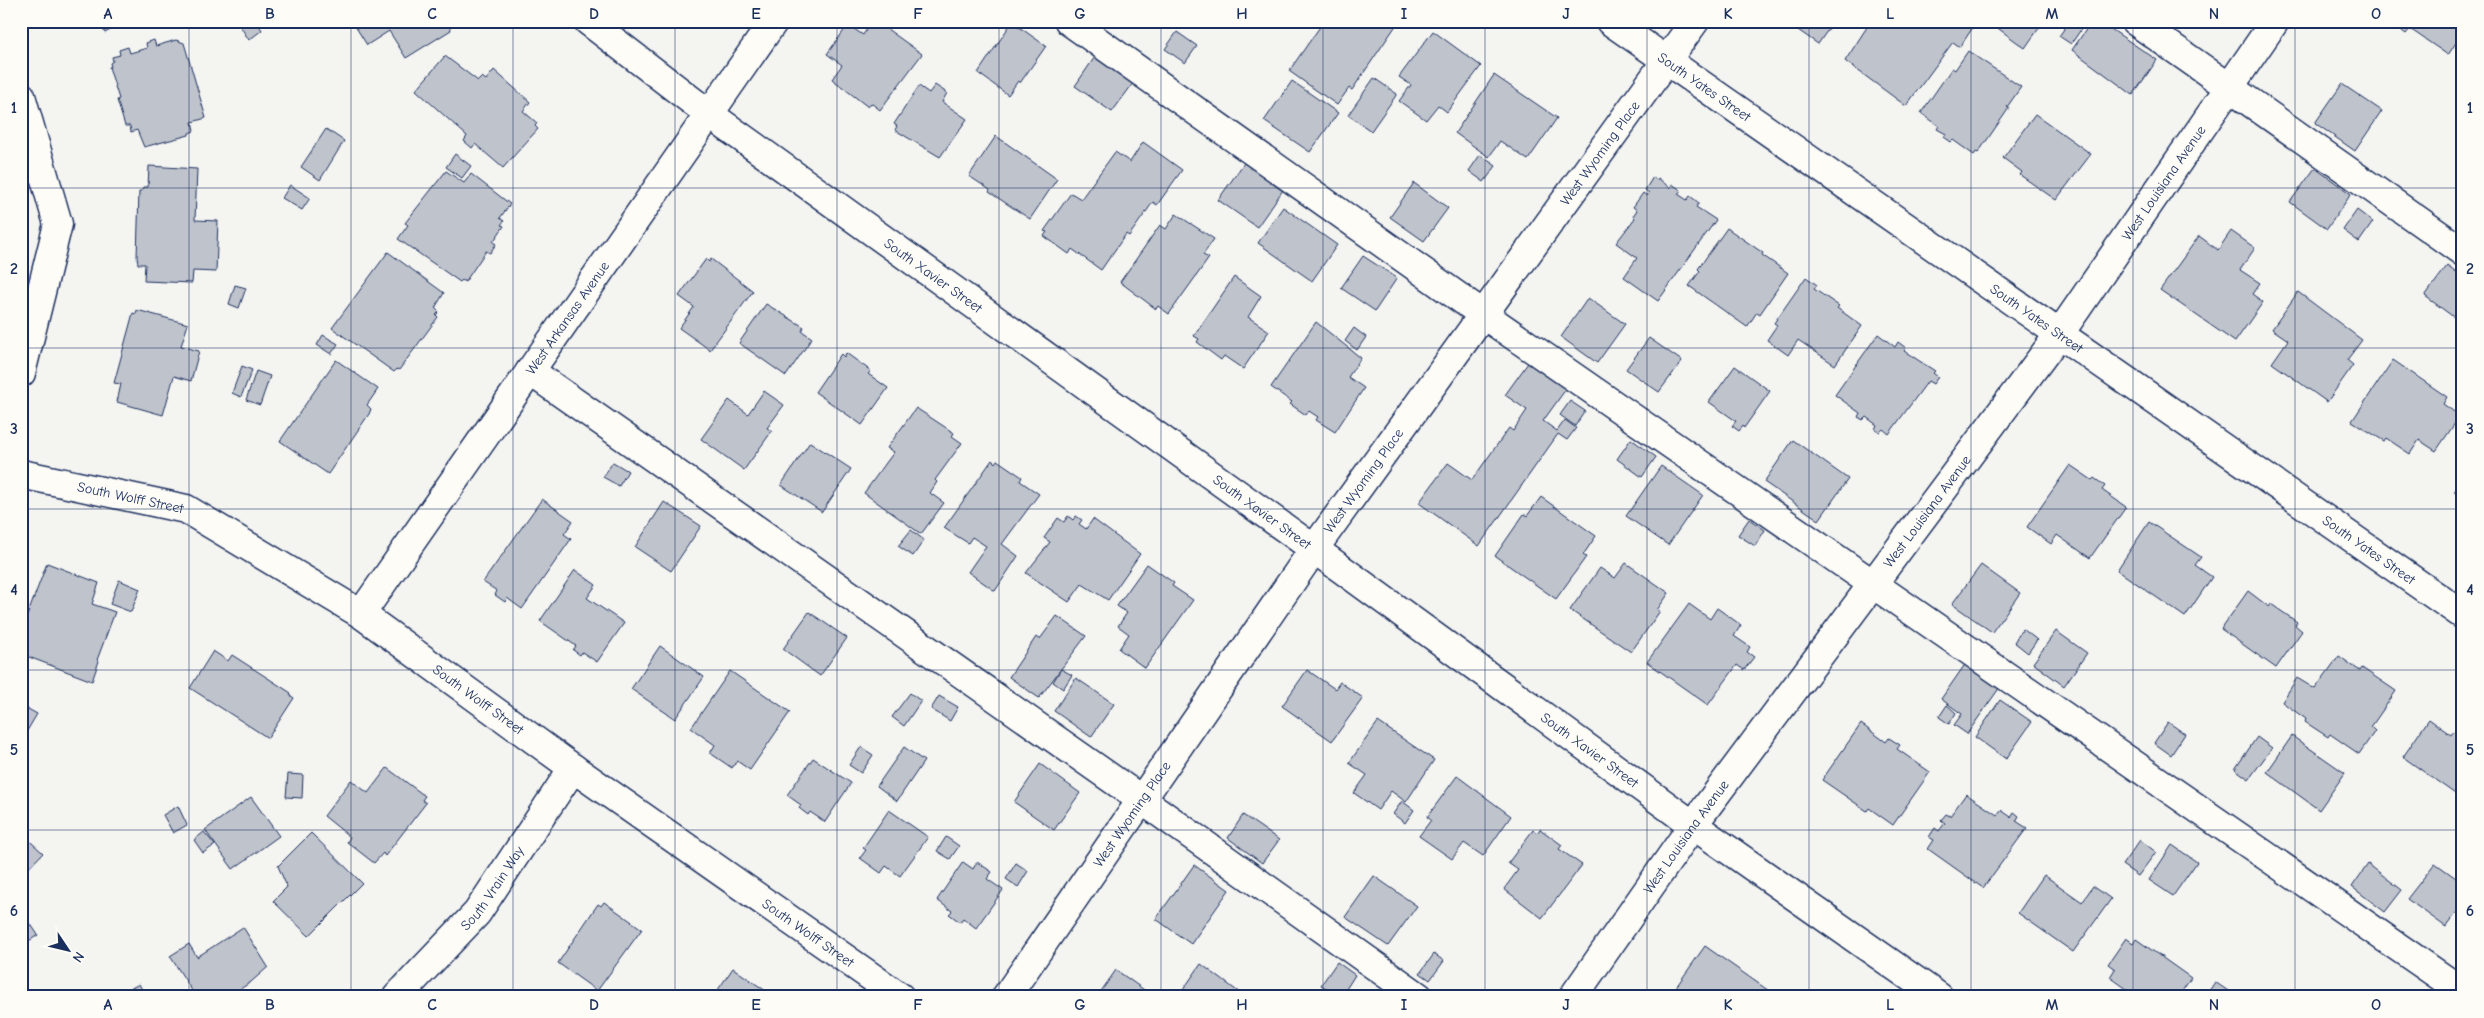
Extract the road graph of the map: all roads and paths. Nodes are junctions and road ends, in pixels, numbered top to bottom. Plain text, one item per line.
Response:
1 (588, 21) edge
2 (774, 21) edge
3 (1069, 21) edge
4 (1610, 21) edge
5 (1695, 21) edge
6 (2135, 21) edge
7 (2275, 21) edge
8 (1667, 62) junction
9 (2229, 87) junction
10 (21, 96) edge
11 (709, 114) junction
12 (2463, 252) edge
13 (1484, 314) junction
14 (2060, 332) junction
15 (530, 371) junction
16 (21, 373) edge
17 (21, 474) edge
18 (1314, 549) junction
19 (1874, 584) junction
20 (361, 614) junction
21 (2463, 615) edge
22 (573, 768) junction
23 (1142, 800) junction
24 (1694, 825) junction
25 (2463, 992) edge
26 (397, 997) edge
27 (900, 997) edge
28 (1006, 997) edge
29 (1419, 997) edge
30 (1574, 997) edge
31 (1939, 997) edge

1 - 11 street, South Xavier Street
2 - 11 street, West Arkansas Avenue
3 - 13 street
4 - 8 street, South Yates Street
5 - 8 street, West Wyoming Place
6 - 9 street
7 - 9 street, West Louisiana Avenue
8 - 13 street, West Wyoming Place
8 - 14 street, South Yates Street
9 - 12 street
9 - 14 street, West Louisiana Avenue
10 - 16 street
11 - 15 street, West Arkansas Avenue
11 - 18 street, South Xavier Street
13 - 18 street, West Wyoming Place
13 - 19 street
14 - 19 street, West Louisiana Avenue
14 - 21 street, South Yates Street
15 - 20 street, West Arkansas Avenue
15 - 23 street
17 - 20 street, South Wolff Street
18 - 23 street, West Wyoming Place
18 - 24 street, South Xavier Street
19 - 24 street, West Louisiana Avenue
19 - 25 street
20 - 22 street, South Wolff Street
22 - 26 street, South Vrain Way
22 - 27 street, South Wolff Street
23 - 28 street, West Wyoming Place
23 - 29 street
24 - 30 street, West Louisiana Avenue
24 - 31 street, South Xavier Street

